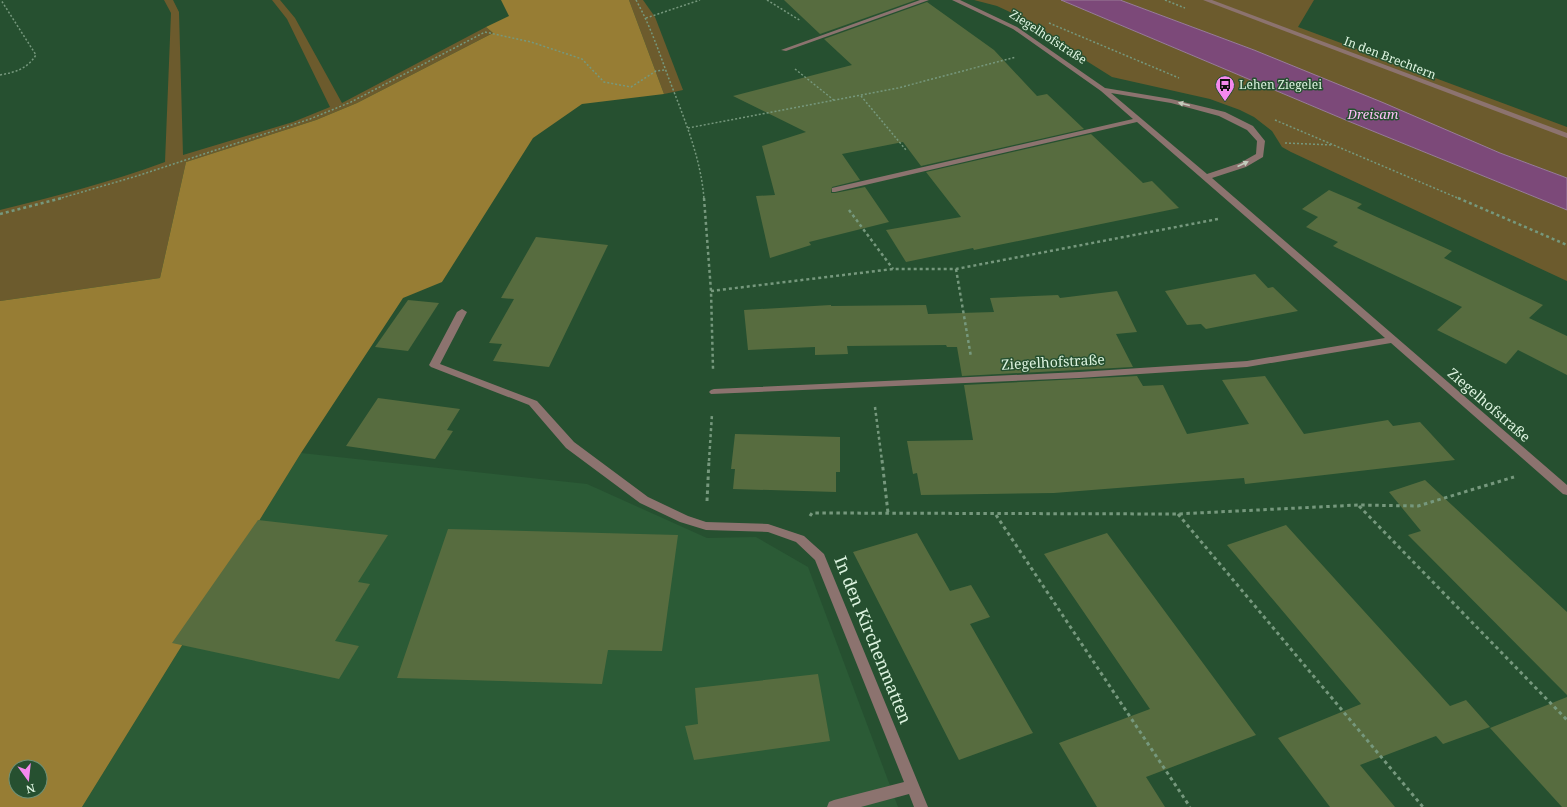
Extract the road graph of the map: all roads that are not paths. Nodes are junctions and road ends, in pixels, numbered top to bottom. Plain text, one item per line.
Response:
1 (926, 0) edge
2 (955, 0) edge
3 (1206, 0) edge
4 (784, 50) road end
5 (1103, 90) junction
6 (1138, 120) junction
7 (1567, 136) edge
8 (1206, 177) junction
9 (835, 190) road end
10 (462, 312) dead end
11 (1392, 340) junction
12 (714, 392) road end
13 (1567, 491) edge
14 (912, 786) junction
15 (834, 807) edge
16 (921, 807) edge

1 - 4 street
2 - 5 street, Ziegelhofstraße
3 - 7 street, In den Brechtern
5 - 6 street, Ziegelhofstraße
8 -> 5 street, Ziegelhofstraße
6 - 8 street, Ziegelhofstraße
6 - 9 street
8 - 11 street, Ziegelhofstraße
10 - 14 street, In den Kirchenmatten
11 - 12 street, Ziegelhofstraße
11 - 13 street, Ziegelhofstraße
14 - 15 street
14 - 16 street, In den Kirchenmatten

